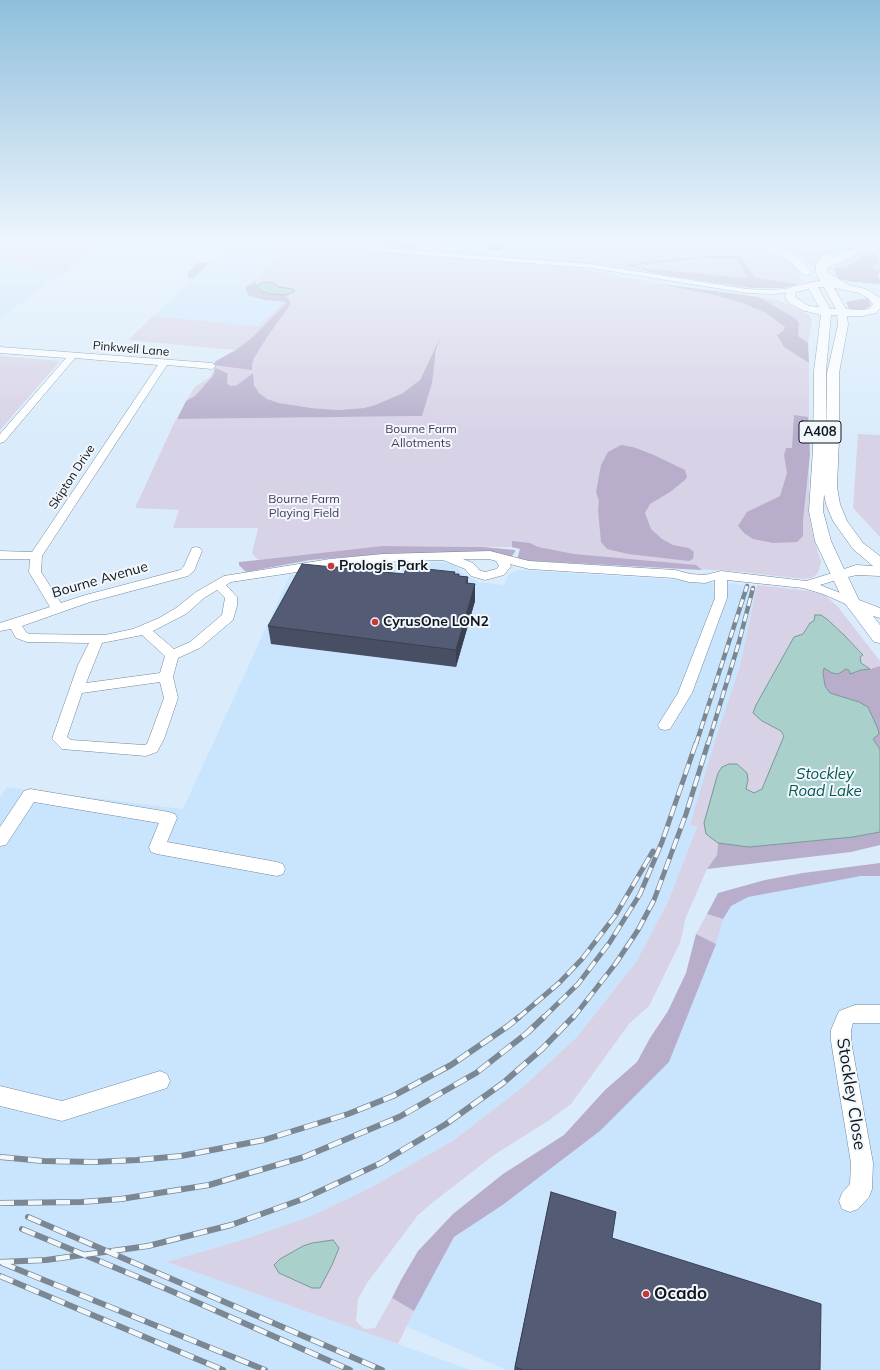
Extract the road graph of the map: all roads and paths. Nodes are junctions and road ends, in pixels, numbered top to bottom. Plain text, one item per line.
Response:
1 (798, 305) edge
2 (822, 305) edge
3 (838, 305) edge
4 (802, 306) junction
5 (876, 306) edge
6 (826, 312) junction
7 (842, 313) junction
8 (843, 329) junction
9 (825, 330) junction
10 (0, 350) edge
11 (72, 356) junction
12 (163, 364) junction
13 (212, 366) dead end
14 (0, 440) edge
15 (196, 551) dead end
16 (0, 555) edge
17 (36, 556) junction
18 (444, 556) junction
19 (480, 556) junction
20 (502, 562) junction
21 (880, 564) edge
22 (469, 566) junction
23 (880, 571) edge
24 (839, 575) junction
25 (718, 576) junction
26 (804, 584) junction
27 (219, 585) junction
28 (852, 602) junction
29 (58, 609) junction
30 (880, 613) edge
31 (14, 624) junction
32 (0, 627) edge
33 (140, 632) junction
34 (880, 638) edge
35 (97, 640) junction
36 (172, 655) junction
37 (166, 677) junction
38 (78, 688) junction
39 (665, 725) dead end
40 (0, 840) edge
41 (277, 868) dead end
42 (880, 1014) edge
43 (160, 1081) dead end
44 (0, 1096) edge
45 (850, 1201) dead end

1 - 4 street
2 - 6 main road
3 - 7 main road, A408
4 - 6 main road
4 - 9 main road
5 - 7 main road
5 - 8 main road
6 - 7 main road
6 - 9 main road, A408
7 - 8 main road, A408
8 - 21 main road, A408
9 - 24 main road, A408
10 - 11 street, Pinkwell Lane
11 - 12 street, Pinkwell Lane
11 - 14 street
12 - 13 street, Pinkwell Lane
12 - 17 street, Skipton Drive
15 - 29 street, Bourne Avenue
16 - 17 street
17 - 29 street
18 - 19 street
18 - 22 street
18 - 27 street
19 - 20 street
19 - 22 street
20 - 22 street
20 - 25 street
23 - 24 main road
24 - 26 street
24 - 28 main road, A408
25 - 26 street
25 - 39 street
26 - 28 street
27 - 33 street
27 - 36 street
28 - 30 main road
28 - 34 main road, A408
29 - 31 street, Bourne Avenue
31 - 32 street, Bourne Avenue
31 - 35 street
33 - 35 street
33 - 36 street
35 - 38 street
36 - 37 street
37 - 38 street
37 - 38 street
40 - 41 street
42 - 45 street, Stockley Close
43 - 44 street

